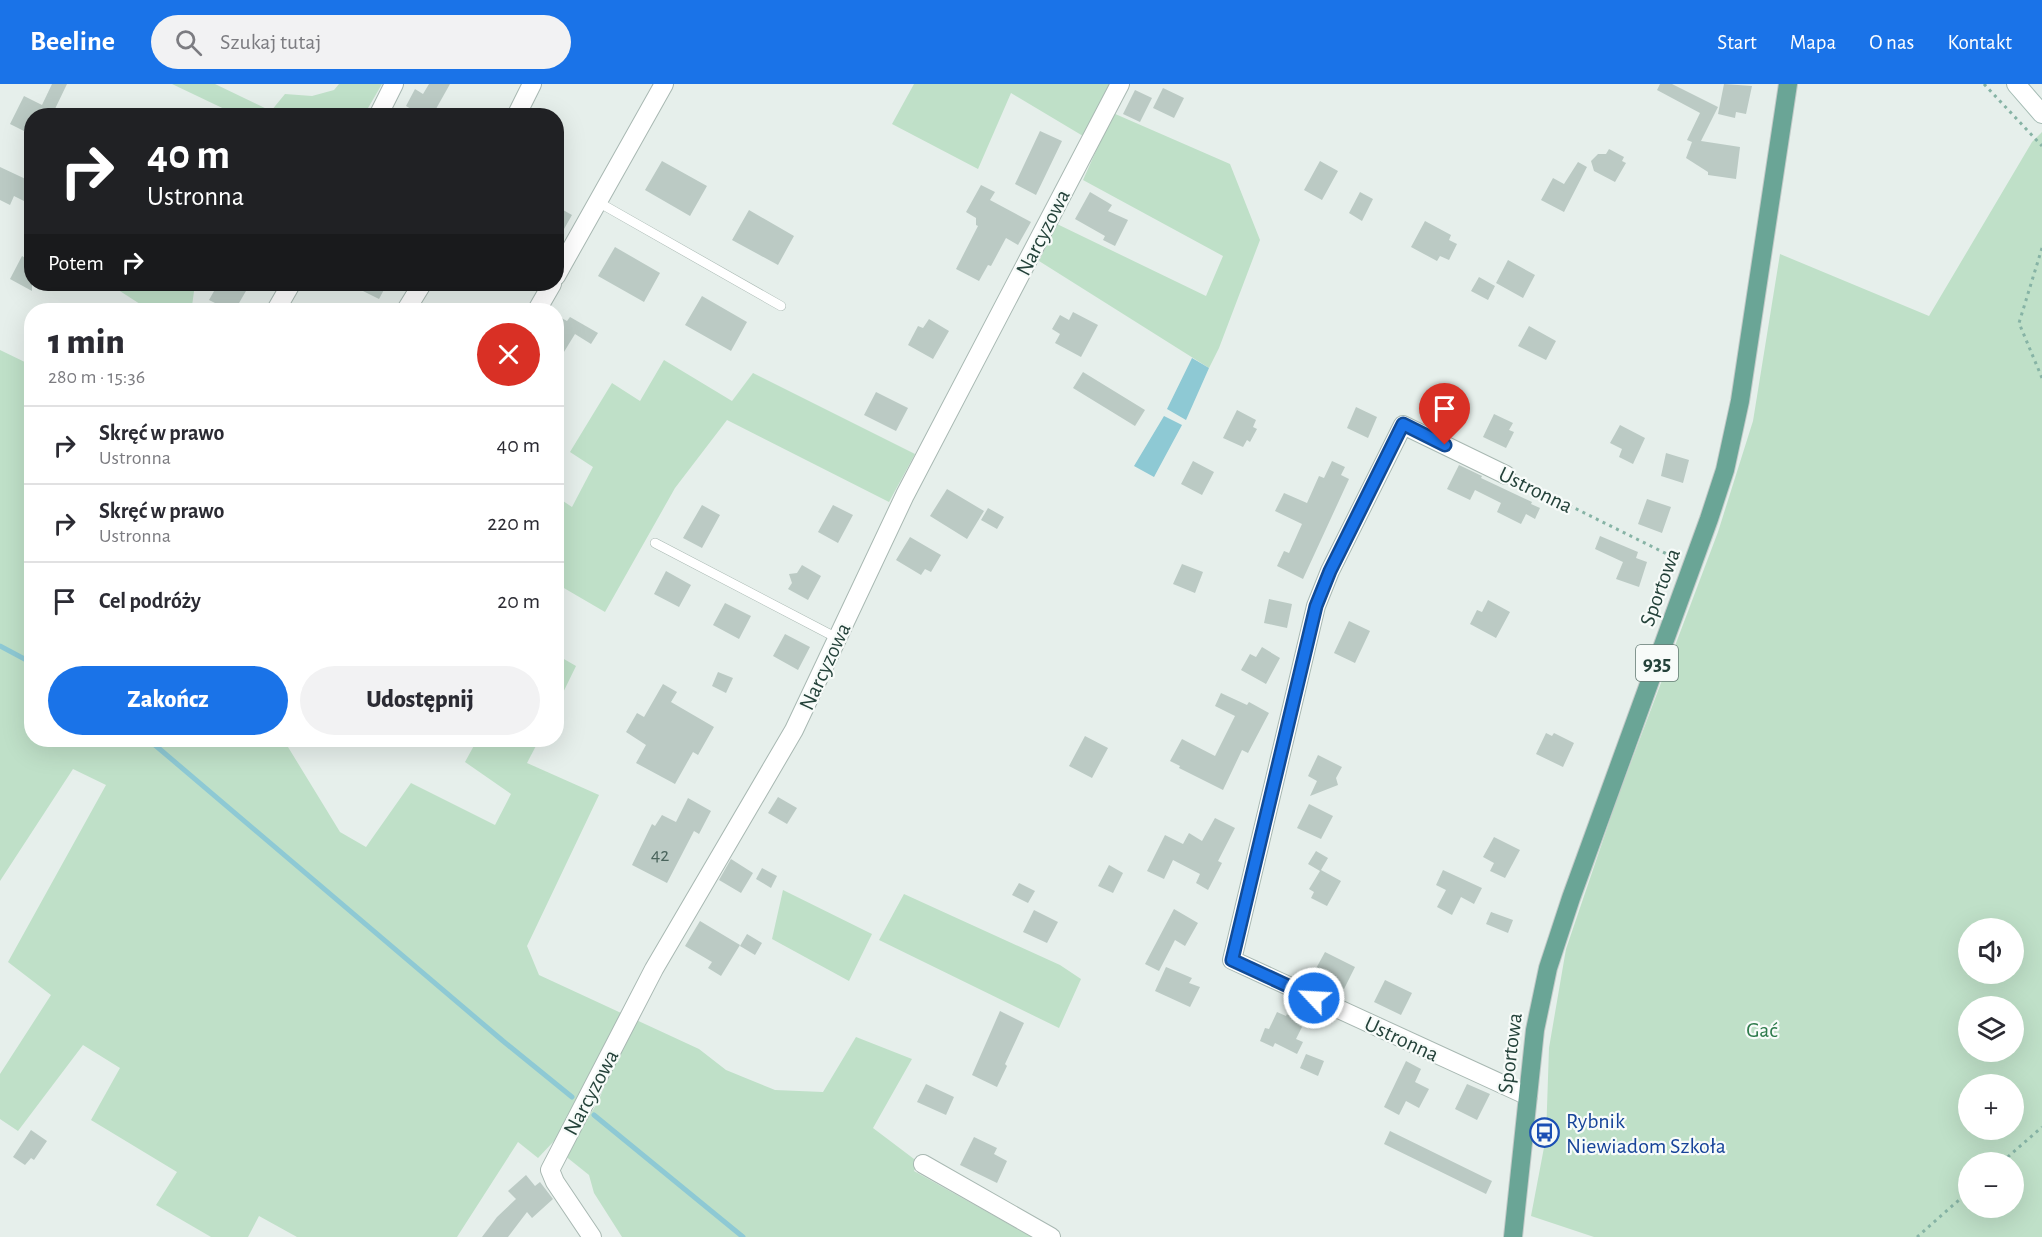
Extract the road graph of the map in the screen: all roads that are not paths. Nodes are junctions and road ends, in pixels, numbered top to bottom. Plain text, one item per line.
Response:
1 (394, 84) edge
2 (532, 84) edge
3 (664, 84) edge
4 (1120, 84) edge
5 (1788, 84) edge
6 (2016, 84) edge
7 (382, 108) edge
8 (520, 108) edge
9 (2042, 114) edge
10 (598, 202) junction
11 (564, 262) edge
12 (782, 306) dead end
13 (1506, 475) road end
14 (655, 543) dead end
15 (837, 638) junction
16 (1528, 1096) junction
17 (923, 1164) dead end
18 (592, 1237) edge
19 (1052, 1237) edge
20 (1513, 1237) edge

1 - 7 street
2 - 8 street
3 - 10 street
4 - 15 street, Narcyzowa
5 - 16 main road, Sportowa / 935
6 - 9 street
10 - 11 street
10 - 12 lane
13 - 16 street, Ustronna
14 - 15 lane
15 - 18 street, Narcyzowa
16 - 20 main road, Sportowa / 935
17 - 19 street

